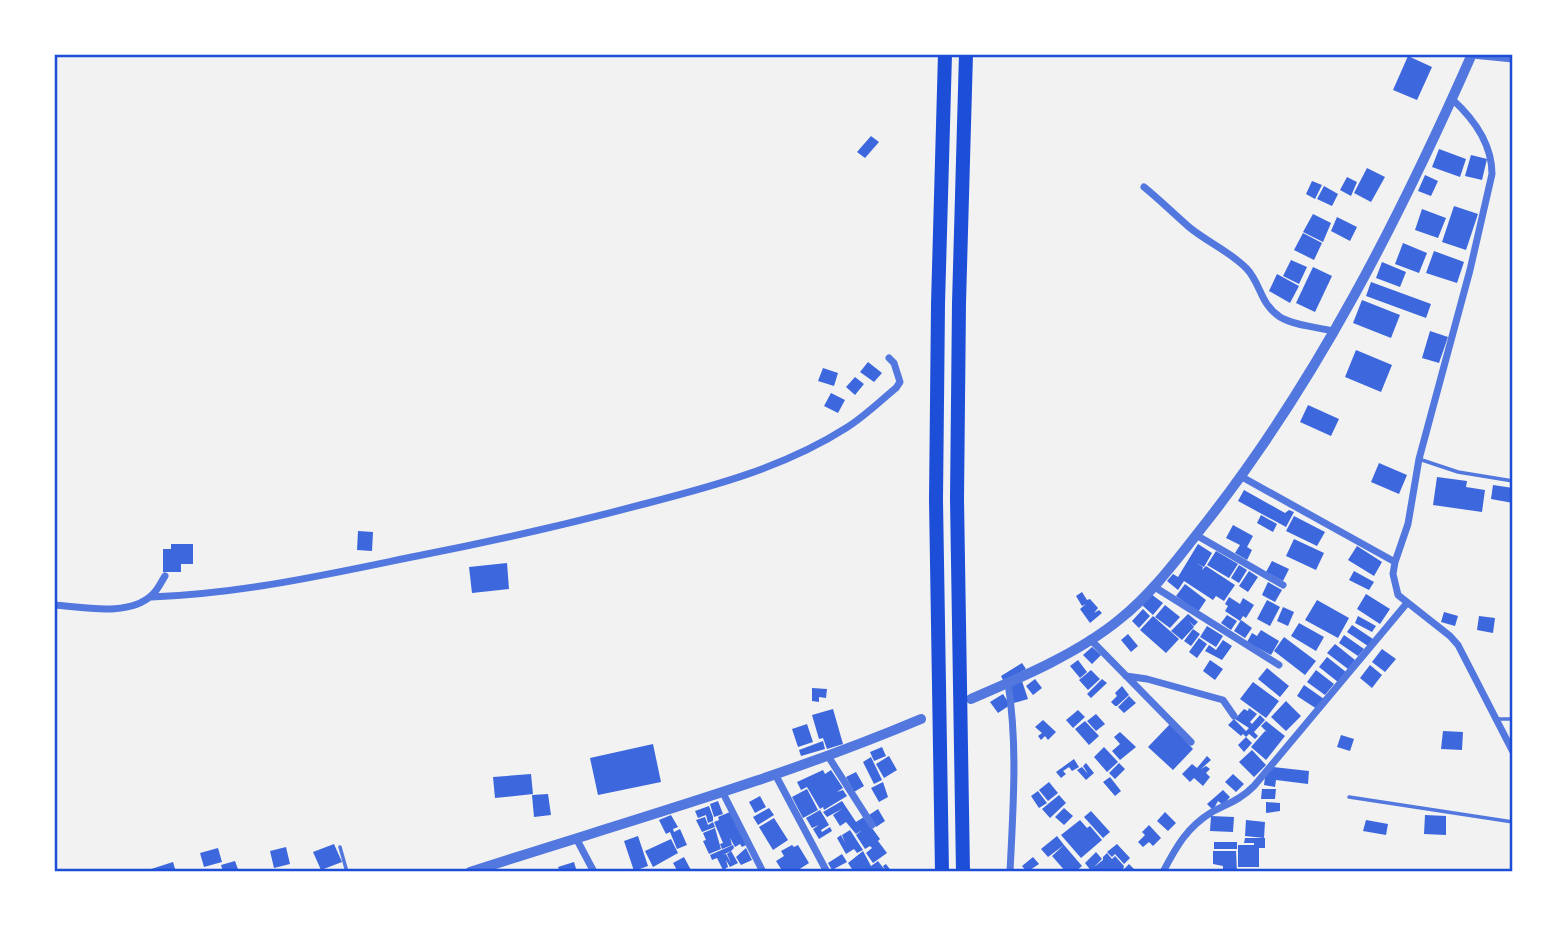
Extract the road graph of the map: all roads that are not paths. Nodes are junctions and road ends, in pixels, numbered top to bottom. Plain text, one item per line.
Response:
1 (945, 54) edge
2 (966, 54) edge
3 (1472, 55) edge
4 (1513, 59) edge
5 (1452, 99) junction
6 (1144, 187) dead end
7 (1333, 331) junction
8 (889, 358) dead end
9 (1419, 459) junction
10 (1242, 477) junction
11 (1513, 481) edge
12 (1196, 536) junction
13 (1395, 562) junction
14 (165, 576) dead end
15 (1283, 585) dead end
16 (1153, 586) junction
17 (151, 597) junction
18 (1406, 603) junction
19 (54, 605) edge
20 (1090, 639) junction
21 (1279, 666) dead end
22 (1126, 676) junction
23 (1008, 683) junction
24 (966, 694) junction
25 (1234, 716) dead end
26 (921, 719) dead end
27 (1495, 719) junction
28 (1513, 719) edge
29 (1191, 742) dead end
30 (1513, 752) edge
31 (828, 755) junction
32 (775, 774) junction
33 (723, 793) junction
34 (1349, 797) dead end
35 (1513, 822) edge
36 (873, 825) dead end
37 (576, 838) junction
38 (340, 847) dead end
39 (347, 872) edge
40 (470, 872) edge
41 (594, 872) edge
42 (763, 872) edge
43 (827, 872) edge
44 (942, 872) edge
45 (963, 872) edge
46 (1010, 872) edge
47 (1163, 872) edge

1 - 44 highway
2 - 24 highway
3 - 4 street
3 - 5 street
5 - 7 street
5 - 9 street
6 - 7 street
7 - 10 street
8 - 17 street
9 - 11 lane
9 - 13 street
10 - 12 street
10 - 13 street
12 - 15 street
12 - 16 street
13 - 18 street
14 - 17 street
16 - 20 street
16 - 21 street
17 - 19 street
18 - 27 street
18 - 47 street
20 - 22 street
20 - 23 street
22 - 25 street
22 - 29 street
23 - 24 street
23 - 46 street
24 - 45 highway
26 - 31 street
27 - 28 lane
27 - 30 street
31 - 32 street
31 - 36 street
32 - 33 street
32 - 43 street
33 - 37 street
33 - 42 street
34 - 35 lane
37 - 40 street
37 - 41 street
38 - 39 lane

